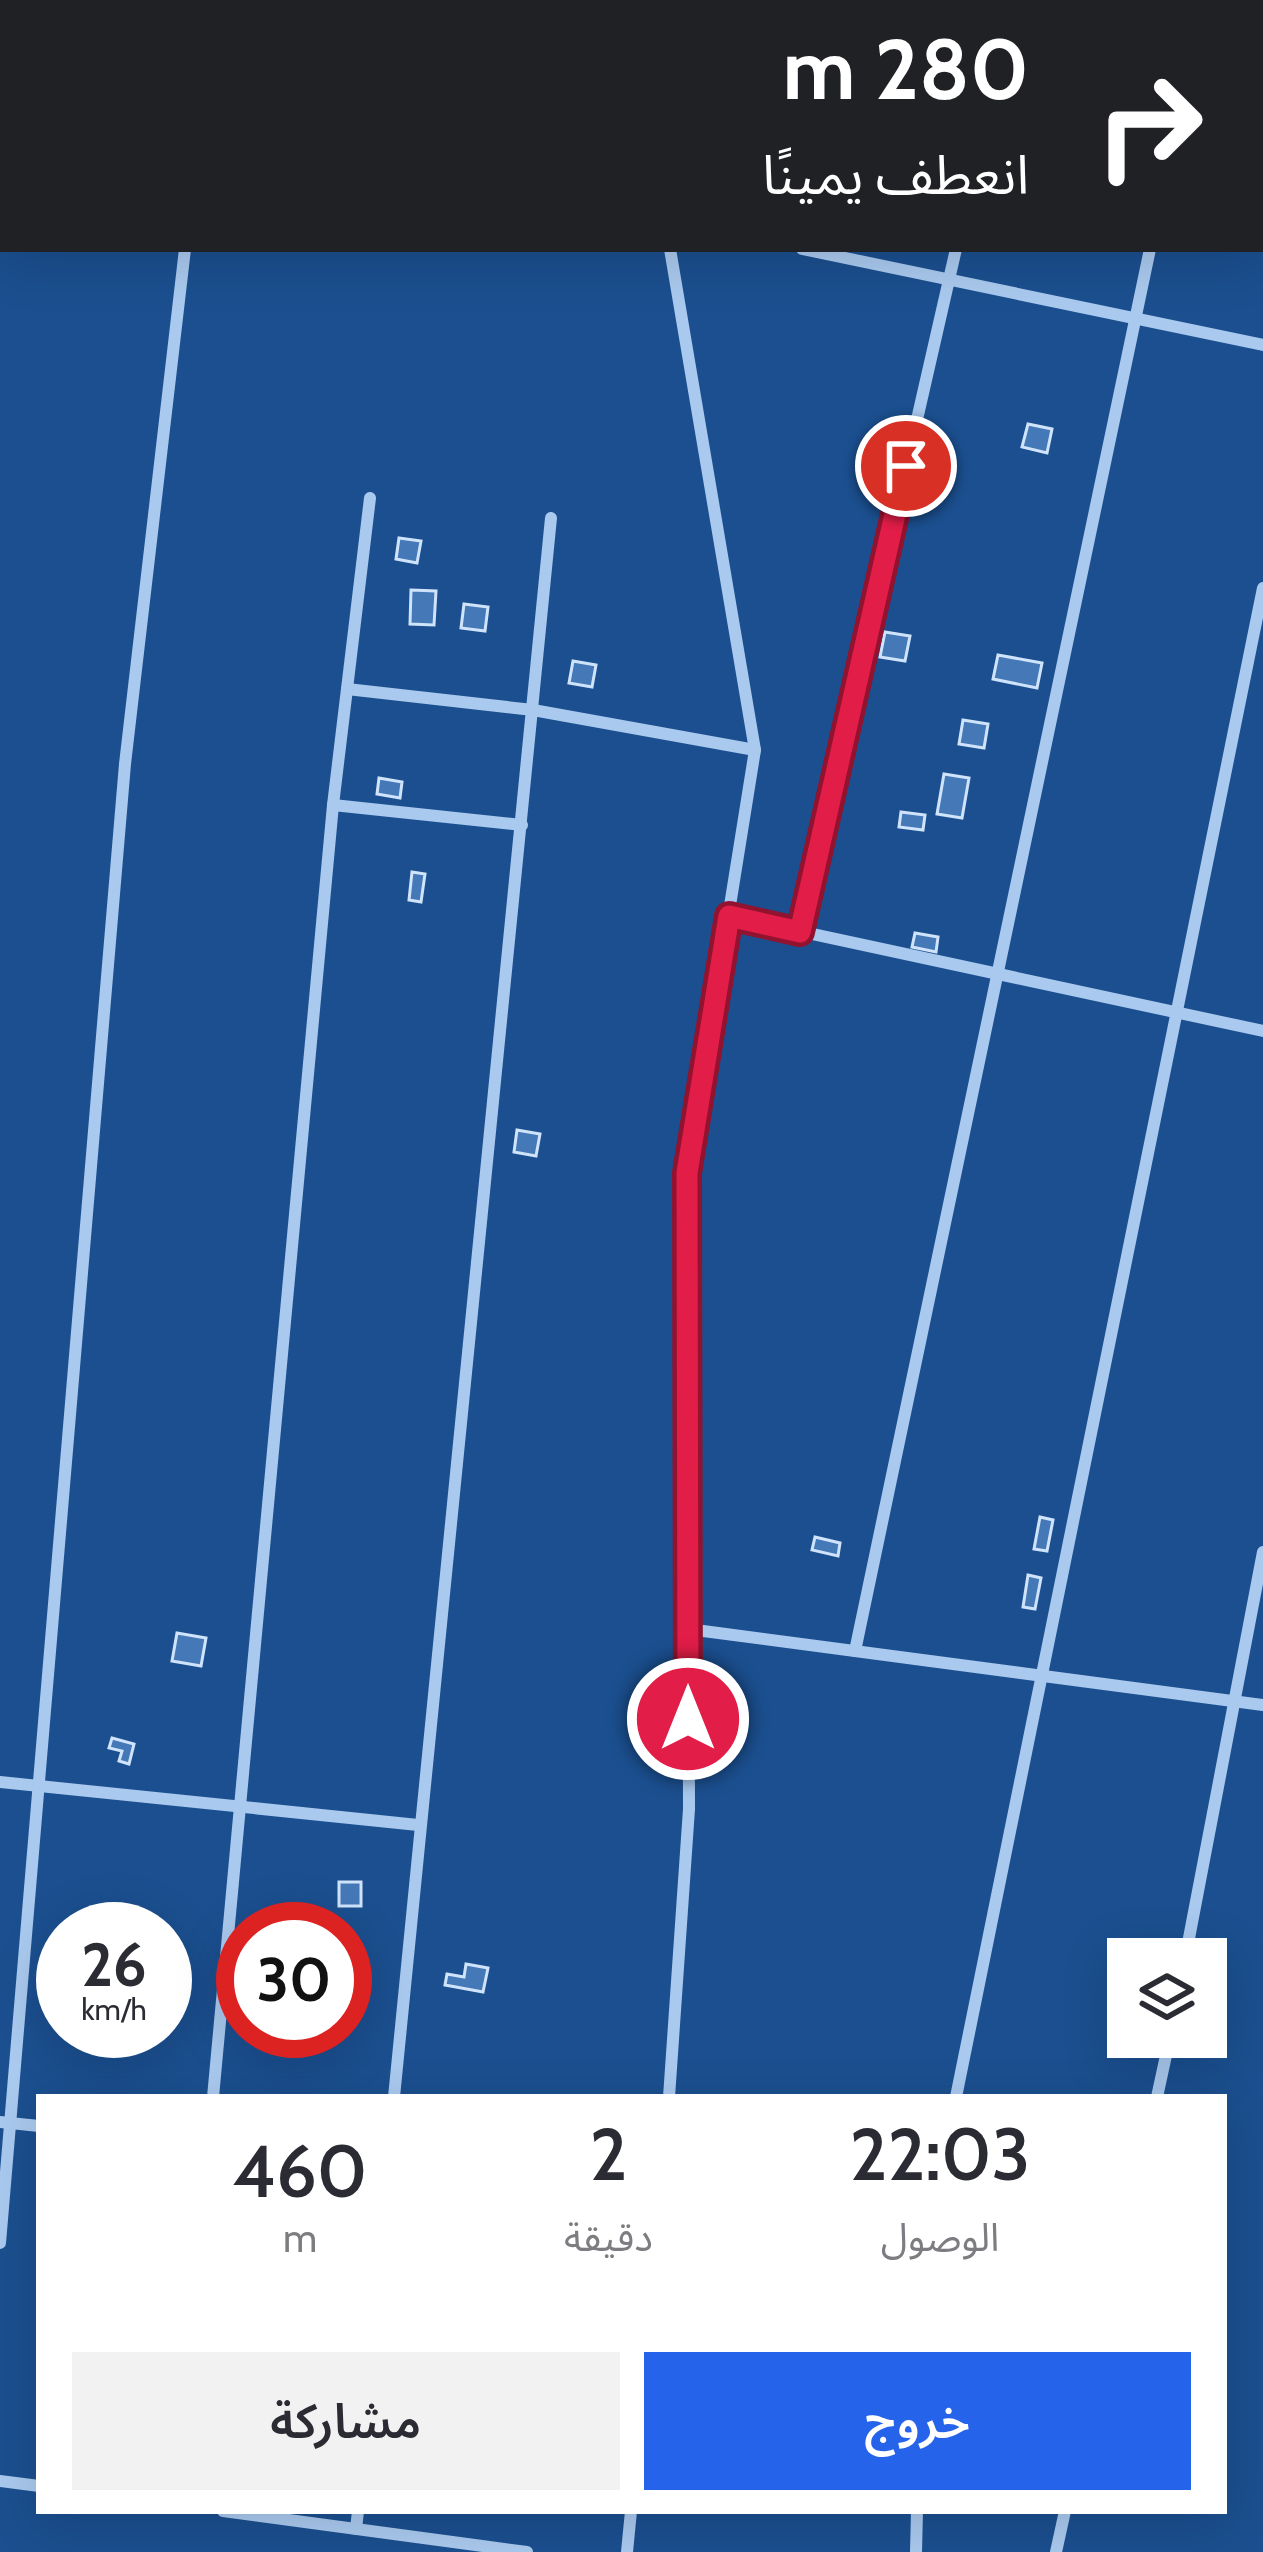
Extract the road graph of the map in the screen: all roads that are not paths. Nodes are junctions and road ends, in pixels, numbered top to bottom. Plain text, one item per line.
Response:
1 (185, 252) edge
2 (671, 252) edge
3 (817, 252) edge
4 (955, 252) edge
5 (1149, 252) edge
6 (948, 279) junction
7 (1135, 318) junction
8 (1263, 345) edge
9 (370, 498) dead end
10 (551, 518) dead end
11 (1263, 588) edge
12 (347, 689) junction
13 (533, 710) junction
14 (754, 750) junction
15 (333, 805) junction
16 (522, 824) junction
17 (729, 916) junction
18 (800, 932) junction
19 (999, 974) junction
20 (1178, 1012) junction
21 (1263, 1030) edge
22 (1263, 1552) edge
23 (688, 1630) junction
24 (855, 1651) junction
25 (1044, 1675) junction
26 (1235, 1699) junction
27 (1263, 1705) edge
28 (0, 1782) edge
29 (39, 1786) junction
30 (240, 1807) junction
31 (418, 1825) junction
32 (1189, 1938) edge
33 (1165, 2058) edge
34 (213, 2094) edge
35 (394, 2094) edge
36 (669, 2094) edge
37 (957, 2094) edge
38 (1158, 2094) edge
39 (5, 2123) edge
40 (36, 2126) edge
41 (0, 2242) edge
42 (0, 2481) edge
43 (36, 2486) edge
44 (245, 2514) edge
45 (358, 2514) edge
46 (631, 2514) edge
47 (917, 2514) edge
48 (1064, 2514) edge
49 (356, 2529) junction
50 (527, 2552) edge
51 (627, 2552) edge
52 (916, 2552) edge
53 (1056, 2552) edge

1 - 29 street
2 - 14 street
3 - 6 street
4 - 6 street
5 - 7 street
6 - 7 street
6 - 18 street
7 - 8 street
7 - 19 street
9 - 12 street
10 - 13 street
11 - 20 street
12 - 13 street
12 - 15 street
13 - 14 street
13 - 16 street
14 - 17 street
15 - 16 street
15 - 30 street
16 - 31 street
17 - 18 street
17 - 23 street
18 - 19 street
19 - 20 street
19 - 24 street
20 - 21 street
20 - 25 street
22 - 26 street
23 - 24 street
23 - 36 street
24 - 25 street
25 - 26 street
25 - 37 street
26 - 27 street
26 - 32 street
28 - 29 street
29 - 30 street
29 - 39 street
30 - 31 street
30 - 34 street
31 - 35 street
33 - 38 street
39 - 40 street
39 - 41 street
42 - 43 street
44 - 49 street
45 - 49 street
46 - 51 street
47 - 52 street
48 - 53 street
49 - 50 street

